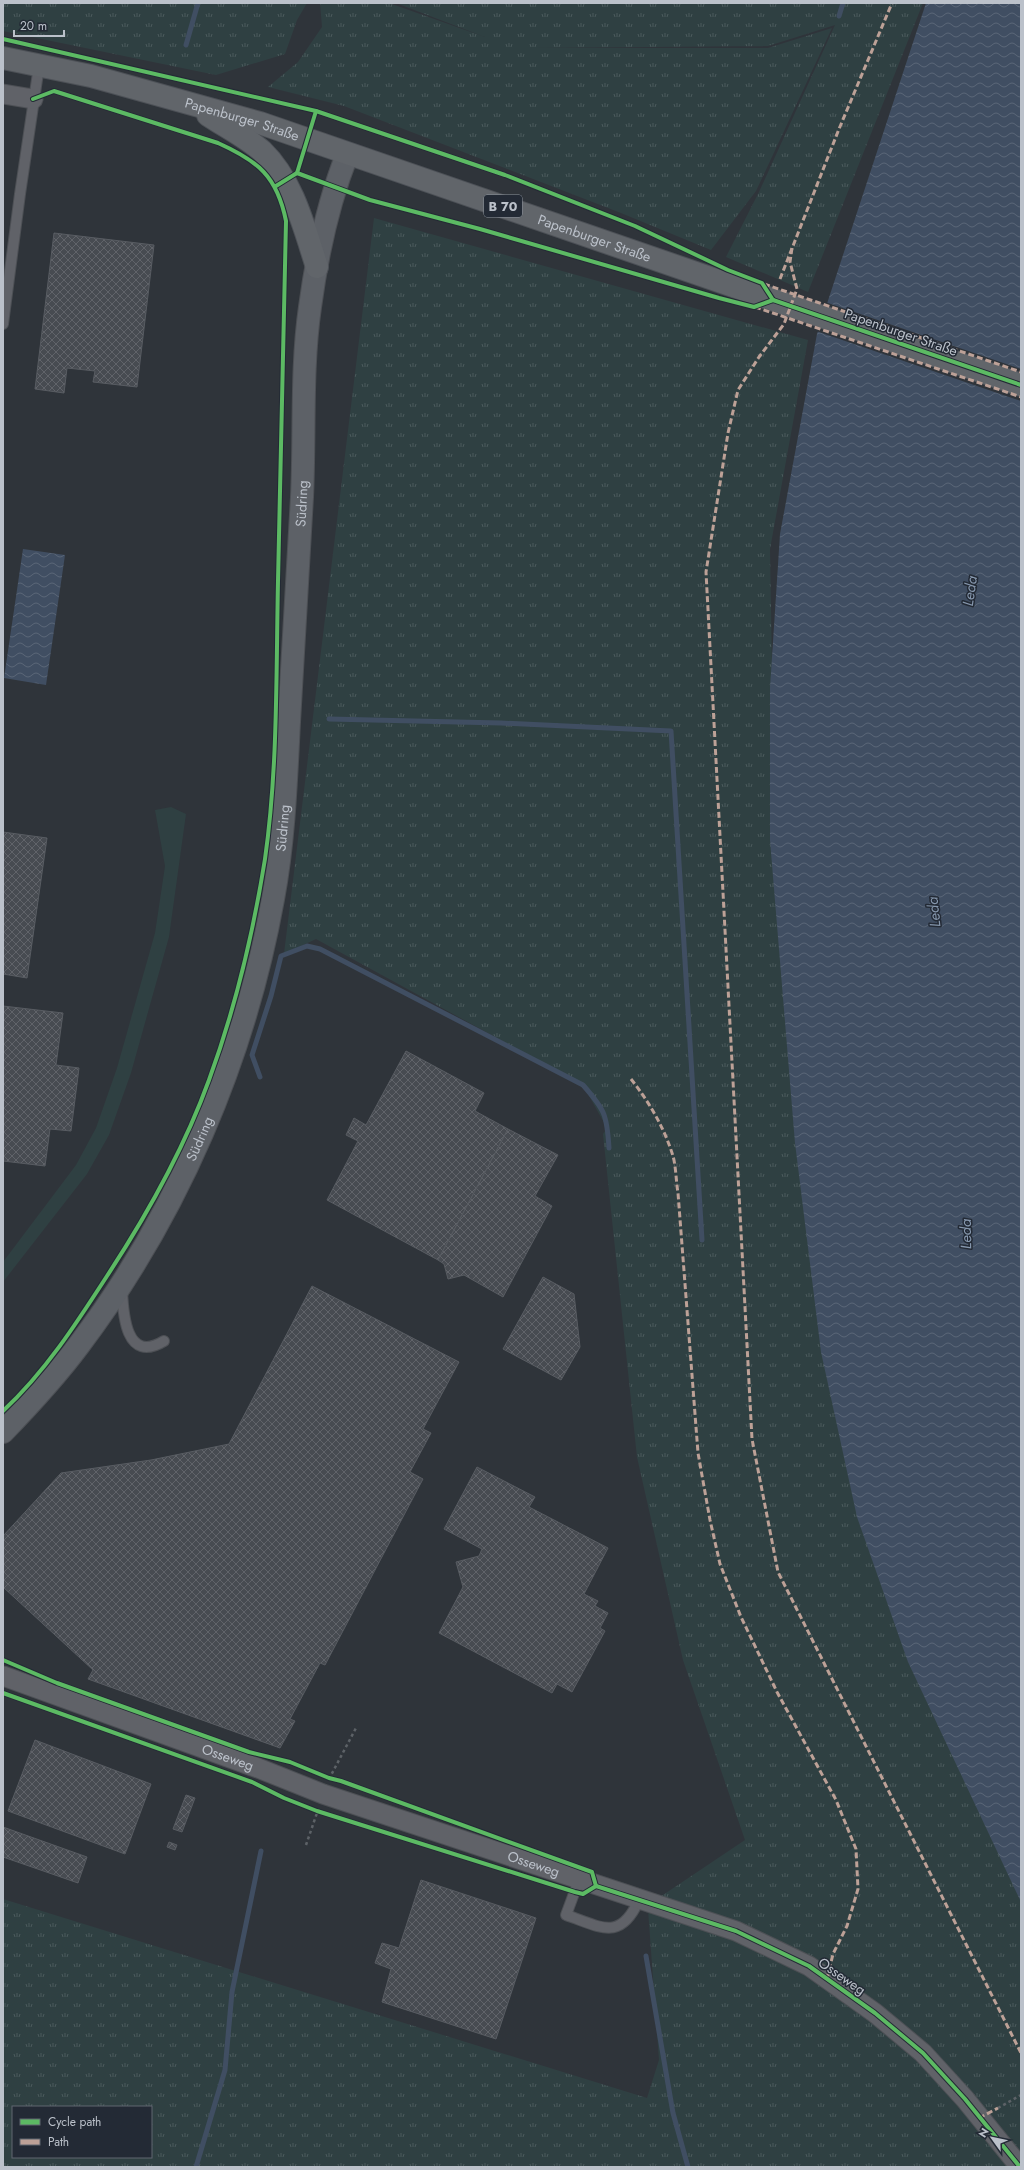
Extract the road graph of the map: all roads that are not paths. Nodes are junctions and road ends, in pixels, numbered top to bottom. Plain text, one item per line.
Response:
1 (3, 58) edge
2 (39, 66) junction
3 (3, 94) edge
4 (33, 99) junction
5 (190, 104) junction
6 (347, 155) junction
7 (317, 267) junction
8 (3, 324) edge
9 (1021, 385) edge
10 (122, 1284) junction
11 (164, 1340) dead end
12 (3, 1432) edge
13 (3, 1676) edge
14 (579, 1880) junction
15 (639, 1900) junction
16 (1020, 2167) edge

1 - 2 main road, Papenburger Straße / B 70
2 - 4 lane
2 - 5 main road, Papenburger Straße / B 70
3 - 4 street
4 - 8 lane
5 - 6 main road, Papenburger Straße / B 70
5 - 7 main road
6 - 7 main road, Südring
6 - 9 main road, Papenburger Straße / B 70
7 - 10 main road, Südring
10 - 11 lane
10 - 12 main road, Südring
13 - 14 street, Osseweg
14 - 15 street, Osseweg
14 - 15 lane
15 - 16 street, Osseweg

